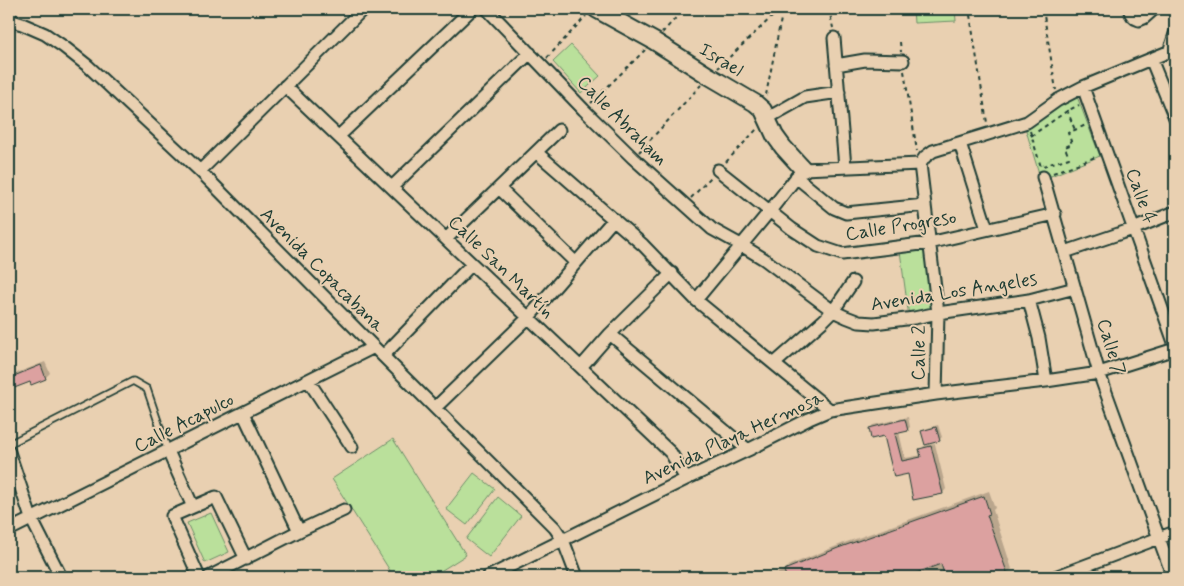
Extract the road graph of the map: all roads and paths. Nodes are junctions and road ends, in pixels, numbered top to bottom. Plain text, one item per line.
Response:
1 (363, 9) edge
2 (472, 9) edge
3 (487, 9) edge
4 (684, 9) edge
5 (783, 9) edge
6 (829, 9) edge
7 (1042, 9) edge
8 (1154, 9) edge
9 (591, 12) edge
10 (970, 14) dead end
11 (1132, 14) edge
12 (9, 20) edge
13 (1175, 34) edge
14 (834, 38) joint
15 (654, 41) junction
16 (900, 42) dead end
17 (1172, 51) edge
18 (530, 53) junction
19 (1151, 59) junction
20 (903, 61) junction
21 (541, 65) junction
22 (836, 65) junction
23 (285, 86) junction
24 (1083, 87) junction
25 (839, 92) junction
26 (1061, 101) junction
27 (1079, 105) dead end
28 (584, 110) junction
29 (1067, 111) junction
30 (765, 114) junction
31 (1175, 118) edge
32 (1027, 122) junction
33 (1087, 125) dead end
34 (560, 130) dead end
35 (1075, 130) junction
36 (989, 134) junction
37 (339, 136) junction
38 (1031, 136) junction
39 (960, 143) junction
40 (536, 152) junction
41 (1100, 155) dead end
42 (920, 164) junction
43 (845, 167) junction
44 (718, 170) dead end
45 (200, 171) junction
46 (1042, 172) junction
47 (800, 173) junction
48 (392, 187) junction
49 (499, 188) junction
50 (925, 205) junction
51 (769, 212) junction
52 (1175, 212) edge
53 (1055, 214) junction
54 (614, 220) junction
55 (1134, 228) junction
56 (987, 229) junction
57 (446, 239) junction
58 (930, 242) junction
59 (741, 245) junction
60 (1065, 252) junction
61 (576, 263) junction
62 (472, 264) junction
63 (672, 273) junction
64 (852, 282) dead end
65 (1075, 288) junction
66 (696, 300) junction
67 (1029, 300) junction
68 (833, 311) junction
69 (938, 313) junction
70 (529, 317) junction
71 (610, 334) junction
72 (1175, 347) edge
73 (374, 348) junction
74 (383, 356) junction
75 (774, 364) junction
76 (581, 367) junction
77 (1099, 373) junction
78 (308, 380) junction
79 (1046, 380) junction
80 (936, 394) junction
81 (434, 408) junction
82 (830, 410) junction
83 (243, 413) junction
84 (9, 444) edge
85 (352, 447) dead end
86 (748, 450) junction
87 (168, 451) junction
88 (9, 452) edge
89 (686, 479) junction
90 (193, 507) junction
91 (344, 510) dead end
92 (31, 518) junction
93 (9, 530) edge
94 (299, 531) junction
95 (1175, 532) edge
96 (1159, 538) junction
97 (563, 540) junction
98 (246, 559) junction
99 (226, 574) edge
100 (62, 577) edge
101 (199, 577) edge
102 (209, 577) edge
103 (488, 577) edge
104 (577, 577) edge
105 (1055, 577) edge
106 (1173, 577) edge

1 - 23 street
2 - 37 street
3 - 18 street, Calle Abraham
4 - 15 path
5 - 30 path
6 - 14 path
7 - 26 path
8 - 11 street
9 - 15 street, Israel
9 - 21 path
10 - 36 path
12 - 45 street, Avenida Copacabana
13 - 17 street
14 - 22 street
15 - 28 path
15 - 30 street, Israel
16 - 20 path
17 - 19 street
18 - 21 street, Calle Abraham
18 - 48 street
19 - 24 street
19 - 31 street
20 - 22 street
20 - 42 path
21 - 28 street, Calle Abraham
22 - 25 street
23 - 37 street, Calle San Martín
23 - 45 street
24 - 26 street
24 - 55 street, Calle 4
25 - 30 street
25 - 43 street
26 - 29 path
26 - 32 street
27 - 29 path
28 - 59 street, Calle Abraham
29 - 35 path
29 - 38 path
30 - 47 street, Israel
32 - 36 street
32 - 38 path
33 - 35 path
34 - 40 street
35 - 46 path
36 - 39 street
37 - 48 street, Calle San Martín
38 - 46 path
39 - 42 street
39 - 56 street
40 - 49 street
40 - 54 street
41 - 46 path
42 - 43 street
42 - 50 street, Calle 2
43 - 47 street
44 - 51 street, Calle Progreso
45 - 73 street, Avenida Copacabana
46 - 53 street, Calle 7
47 - 50 street
47 - 51 street
48 - 57 street, Calle San Martín
49 - 57 street
49 - 61 street
50 - 58 street, Calle 2
51 - 58 street, Calle Progreso
51 - 59 street
52 - 55 street
53 - 56 street, Calle Progreso
53 - 60 street, Calle 7
54 - 61 street
54 - 63 street
55 - 60 street
55 - 72 street, Calle 4
56 - 58 street, Calle Progreso
57 - 62 street, Calle San Martín
58 - 69 street, Calle 2
59 - 66 street
59 - 68 street, Avenida Los Angeles
60 - 65 street, Calle 7
61 - 70 street
62 - 70 street, Calle San Martín
62 - 74 street
63 - 66 street
63 - 71 street
64 - 68 street
65 - 67 street, Avenida Los Angeles
65 - 77 street, Calle 7
66 - 75 street
67 - 69 street, Avenida Los Angeles
67 - 79 street
68 - 69 street, Avenida Los Angeles
68 - 75 street
69 - 80 street, Calle 2
70 - 76 street, Calle San Martín
70 - 81 street
71 - 76 street
71 - 86 street
72 - 77 street, Avenida Playa Hermosa
73 - 74 street, Avenida Copacabana
73 - 78 street, Calle Acapulco
74 - 81 street, Avenida Copacabana
75 - 82 street
76 - 89 street, Calle San Martín
77 - 79 street, Avenida Playa Hermosa
77 - 96 street, Calle 7
78 - 83 street, Calle Acapulco
78 - 85 street
79 - 80 street, Avenida Playa Hermosa
80 - 82 street, Avenida Playa Hermosa
81 - 97 street, Avenida Copacabana
82 - 86 street, Avenida Playa Hermosa
83 - 87 street, Calle Acapulco
83 - 94 street
84 - 87 lane
86 - 89 street, Avenida Playa Hermosa
87 - 90 street
87 - 92 street, Calle Acapulco
88 - 92 street
89 - 97 street, Avenida Playa Hermosa
90 - 98 street
90 - 101 street
91 - 94 street
92 - 93 street, Calle Acapulco
92 - 100 street
94 - 98 street
95 - 96 street
96 - 105 street
96 - 106 street, Calle 7
97 - 103 street, Avenida Playa Hermosa
97 - 104 street, Avenida Copacabana
98 - 99 street
99 - 102 street

